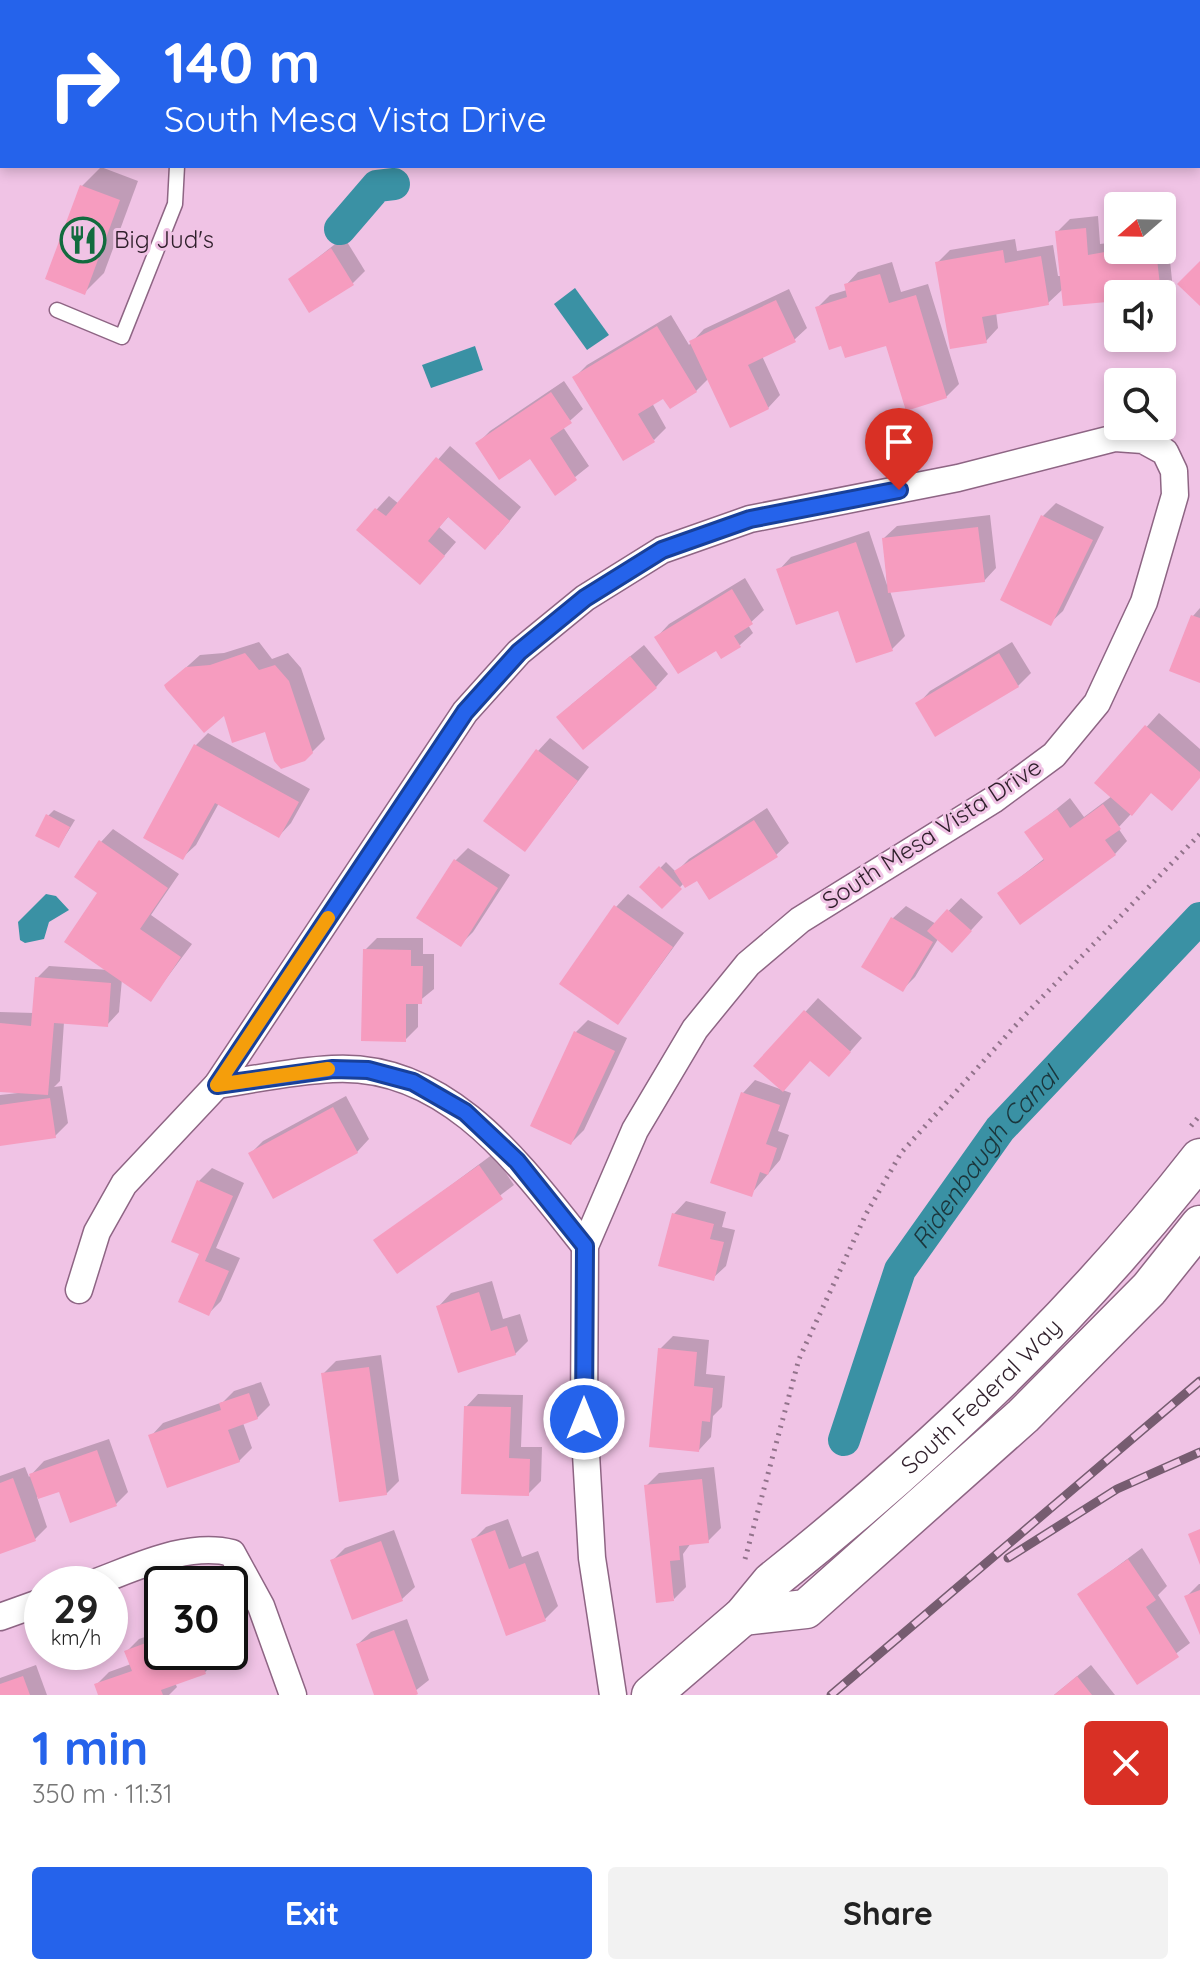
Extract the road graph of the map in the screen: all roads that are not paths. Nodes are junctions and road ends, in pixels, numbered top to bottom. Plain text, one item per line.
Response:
1 (177, 168) edge
2 (57, 310) dead end
3 (217, 1085) junction
4 (1200, 1158) edge
5 (1200, 1225) edge
6 (585, 1246) junction
7 (79, 1290) dead end
8 (128, 1570) edge
9 (24, 1608) edge
10 (743, 1616) junction
11 (0, 1617) edge
12 (293, 1695) edge
13 (613, 1695) edge
14 (651, 1695) edge

1 - 2 lane
3 - 6 street
3 - 6 street, South Mesa Vista Drive
3 - 7 street, South Mesa Vista Drive
4 - 10 main road, South Federal Way
5 - 10 main road, South Federal Way
6 - 13 street, South Mesa Vista Drive
8 - 12 street
9 - 11 street
10 - 14 main road, South Federal Way

